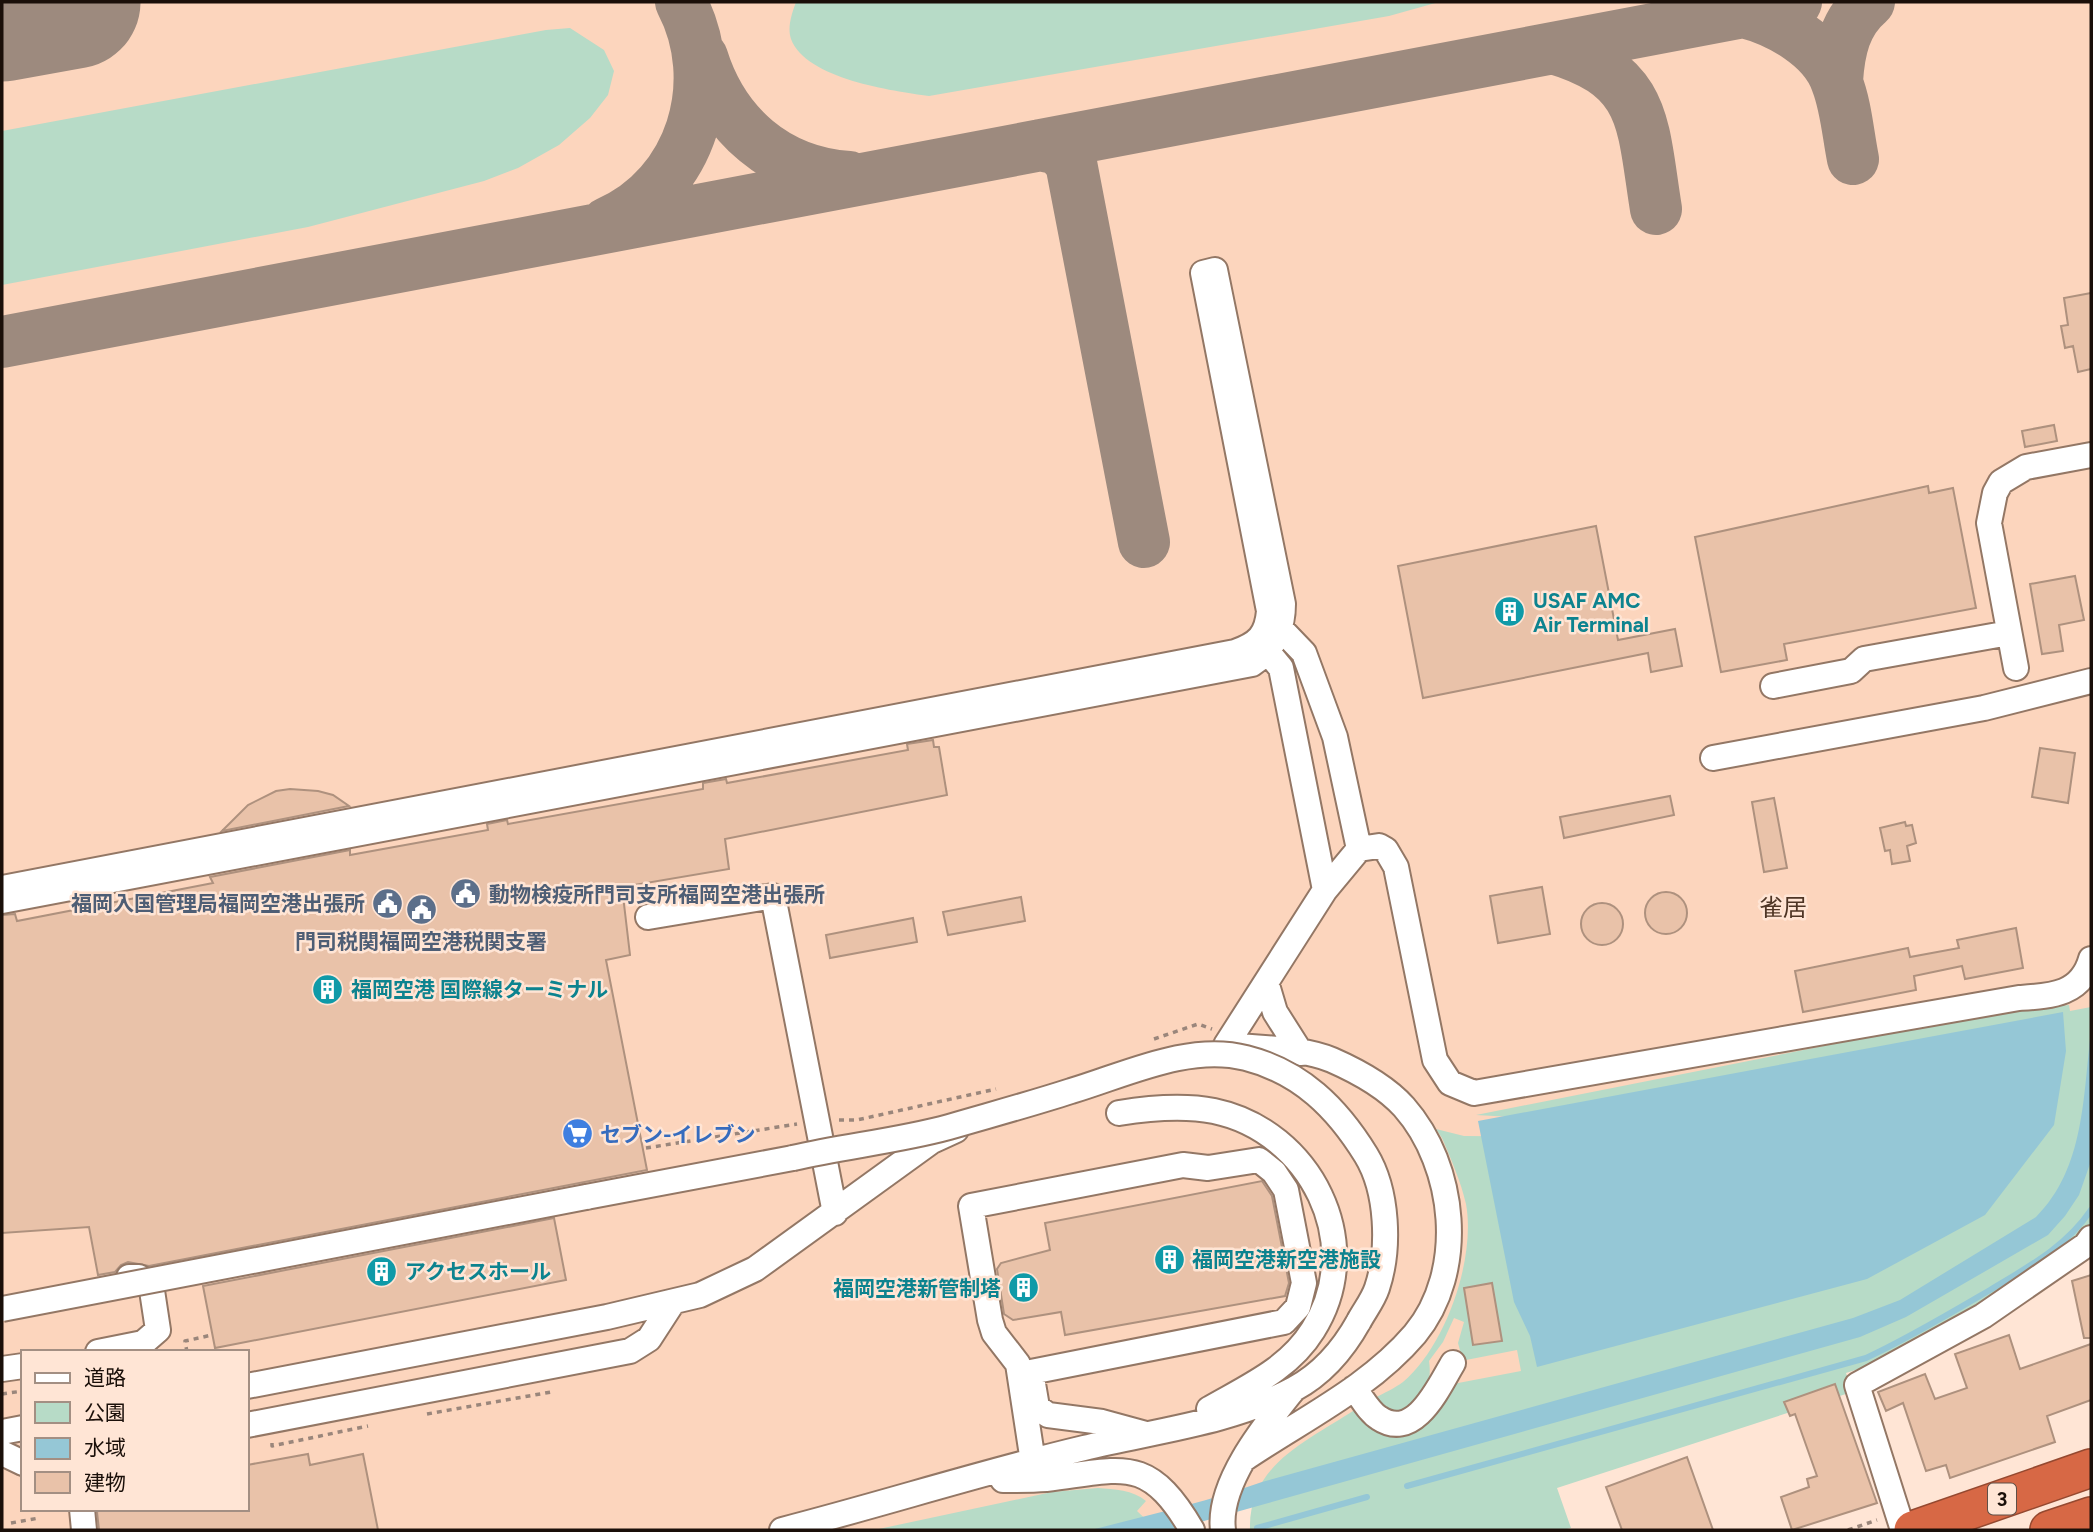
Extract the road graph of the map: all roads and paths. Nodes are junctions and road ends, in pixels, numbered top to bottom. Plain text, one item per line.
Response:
1 (2091, 455) edge
2 (1280, 628) junction
3 (2009, 633) junction
4 (1267, 650) junction
5 (2016, 668) dead end
6 (2091, 681) edge
7 (1773, 686) dead end
8 (1713, 758) dead end
9 (1359, 849) junction
10 (2, 888) edge
11 (1325, 890) junction
12 (2, 901) edge
13 (648, 917) dead end
14 (2091, 959) edge
15 (1267, 985) junction
16 (1226, 1045) junction
17 (1301, 1053) junction
18 (1119, 1113) dead end
19 (835, 1213) junction
20 (2091, 1238) edge
21 (2, 1302) edge
22 (673, 1303) junction
23 (2, 1309) edge
24 (212, 1335) dead end
25 (108, 1350) edge
26 (187, 1350) edge
27 (1453, 1363) dead end
28 (21, 1366) edge
29 (2, 1369) edge
30 (248, 1386) edge
31 (1354, 1388) junction
32 (1294, 1389) junction
33 (21, 1391) edge
34 (551, 1392) dead end
35 (2, 1394) edge
36 (422, 1415) dead end
37 (382, 1419) joint
38 (248, 1425) edge
39 (1175, 1427) junction
40 (21, 1428) edge
41 (2, 1432) edge
42 (1146, 1434) junction
43 (248, 1442) edge
44 (272, 1446) dead end
45 (2, 1453) edge
46 (1244, 1459) junction
47 (21, 1462) edge
48 (1034, 1462) junction
49 (2091, 1468) edge
50 (966, 1481) junction
51 (2091, 1484) edge
52 (82, 1511) edge
53 (2091, 1516) edge
54 (39, 1518) dead end
55 (11, 1523) dead end
56 (1900, 1526) edge
57 (2091, 1528) edge
58 (84, 1530) edge
59 (782, 1530) edge
60 (1192, 1530) edge
61 (1223, 1530) edge
62 (1848, 1530) edge
63 (1957, 1530) edge
64 (2049, 1530) edge
65 (2086, 1530) edge

1 - 3 street
2 - 4 street
2 - 9 street
2 - 10 street
3 - 5 street
3 - 7 street
4 - 11 street
4 - 12 street
6 - 8 street
9 - 11 street
9 - 14 street
11 - 15 street
13 - 19 street
15 - 16 street
15 - 17 street
16 - 17 street
16 - 19 street
17 - 31 street
18 - 39 street
19 - 22 street
20 - 56 street
21 - 25 street
22 - 30 street
22 - 38 street
23 - 32 street, bridge
24 - 26 path
27 - 31 street
28 - 29 street
31 - 46 street
32 - 39 street
32 - 46 street
33 - 35 path
34 - 36 path
37 - 43 street
37 - 44 path
39 - 42 street
40 - 41 street
42 - 48 street
42 - 48 street
45 - 47 street
46 - 61 street
48 - 50 street
49 - 56 highway, 3
50 - 59 street
50 - 60 street
51 - 63 highway
52 - 58 street
53 - 64 highway
54 - 55 path
56 - 62 path
57 - 65 highway

